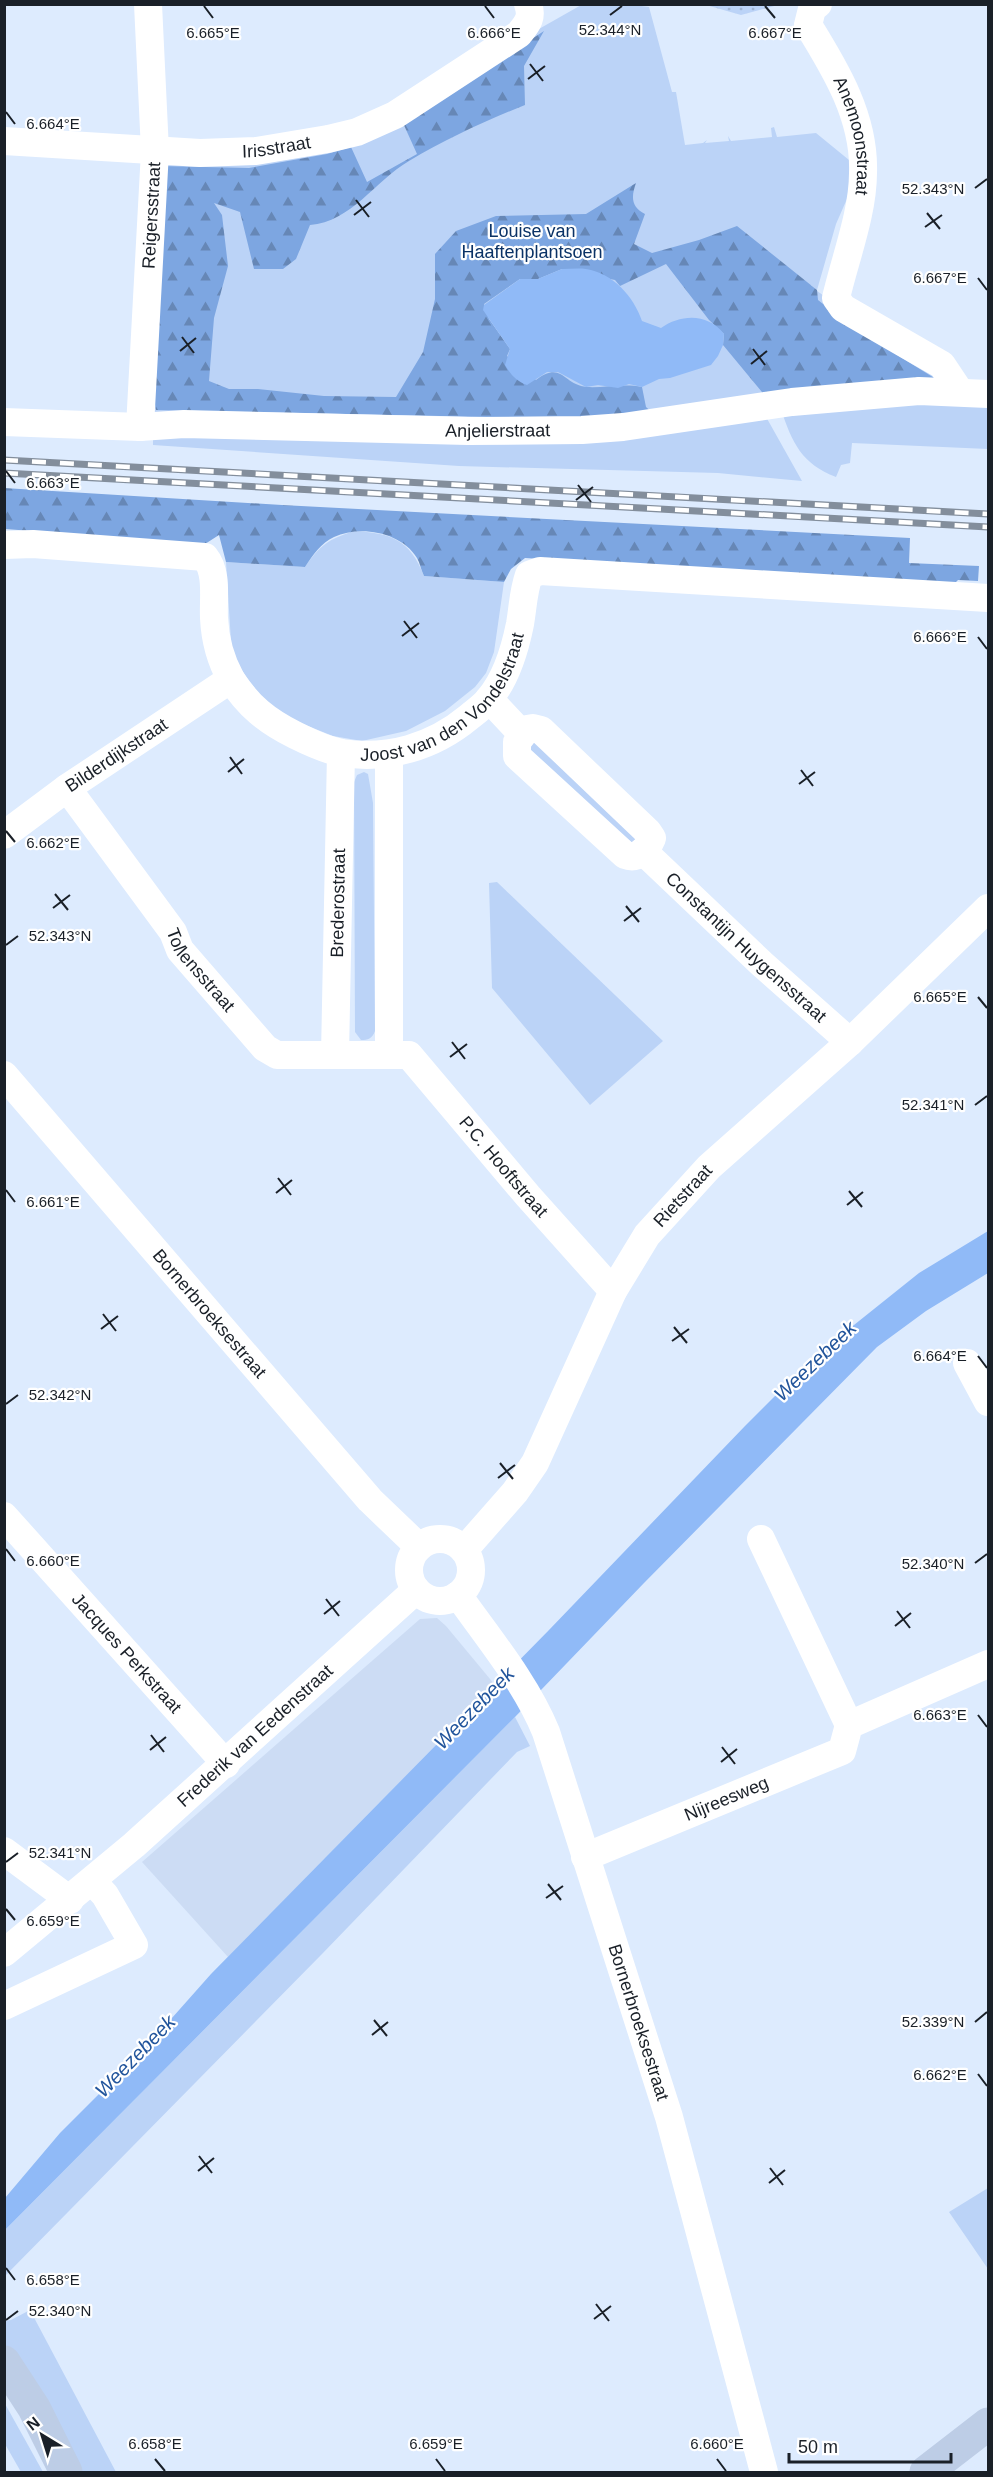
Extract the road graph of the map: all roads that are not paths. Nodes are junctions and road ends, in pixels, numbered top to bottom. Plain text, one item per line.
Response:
1 (148, 4) edge
2 (528, 4) edge
3 (818, 4) edge
4 (4, 141) edge
5 (155, 151) junction
6 (960, 392) junction
7 (988, 394) edge
8 (4, 422) edge
9 (140, 427) junction
10 (4, 545) edge
11 (988, 598) edge
12 (231, 679) junction
13 (489, 699) junction
14 (341, 753) junction
15 (389, 754) junction
16 (67, 788) junction
17 (4, 835) edge
18 (988, 908) edge
19 (850, 1042) junction
20 (389, 1054) junction
21 (335, 1055) junction
22 (4, 1076) edge
23 (614, 1291) junction
24 (967, 1363) dead end
25 (988, 1402) edge
26 (4, 1516) edge
27 (761, 1539) dead end
28 (419, 1547) junction
29 (464, 1550) junction
30 (416, 1590) junction
31 (459, 1595) junction
32 (988, 1664) edge
33 (849, 1725) junction
34 (226, 1764) junction
35 (4, 1851) edge
36 (585, 1857) junction
37 (92, 1881) junction
38 (70, 1900) junction
39 (4, 1953) edge
40 (4, 2006) edge
41 (4, 2362) edge
42 (988, 2424) edge
43 (66, 2472) edge
44 (764, 2472) edge
45 (926, 2472) edge

1 - 5 street, Reigersstraat
2 - 5 street, Irisstraat
3 - 6 street, Anemoonstraat
4 - 5 street, Irisstraat
5 - 9 street, Reigersstraat
6 - 7 street, Anjelierstraat
6 - 9 street, Anjelierstraat
8 - 9 street, Anjelierstraat
10 - 12 street, Joost van den Vondelstraat
11 - 13 street, Joost van den Vondelstraat
12 - 14 street, Joost van den Vondelstraat
12 - 16 street, Bilderdijkstraat
13 - 15 street, Joost van den Vondelstraat
13 - 19 street, Constantijn Huygensstraat
14 - 15 street, Joost van den Vondelstraat
14 - 21 street, Brederostraat
15 - 20 street
16 - 17 street, Bilderdijkstraat
16 - 21 street, Tollensstraat
18 - 19 street, Rietstraat
19 - 23 street, Rietstraat
20 - 21 street, Tollensstraat
20 - 23 street, P.C. Hooftstraat
22 - 28 street, Bornerbroeksestraat
23 - 29 street, Rietstraat
24 - 25 street
26 - 34 street, Jacques Perkstraat
27 - 33 street
28 - 29 street
28 - 30 street
29 - 31 street
30 - 31 street
30 - 34 street, Frederik van Eedenstraat
31 - 36 street, Bornerbroeksestraat
32 - 33 street
33 - 36 street, Nijreesweg
34 - 37 street, Frederik van Eedenstraat
35 - 38 street
36 - 44 street, Bornerbroeksestraat
37 - 38 street, Frederik van Eedenstraat
37 - 40 street
38 - 39 street, Frederik van Eedenstraat
41 - 43 main road
42 - 45 main road

